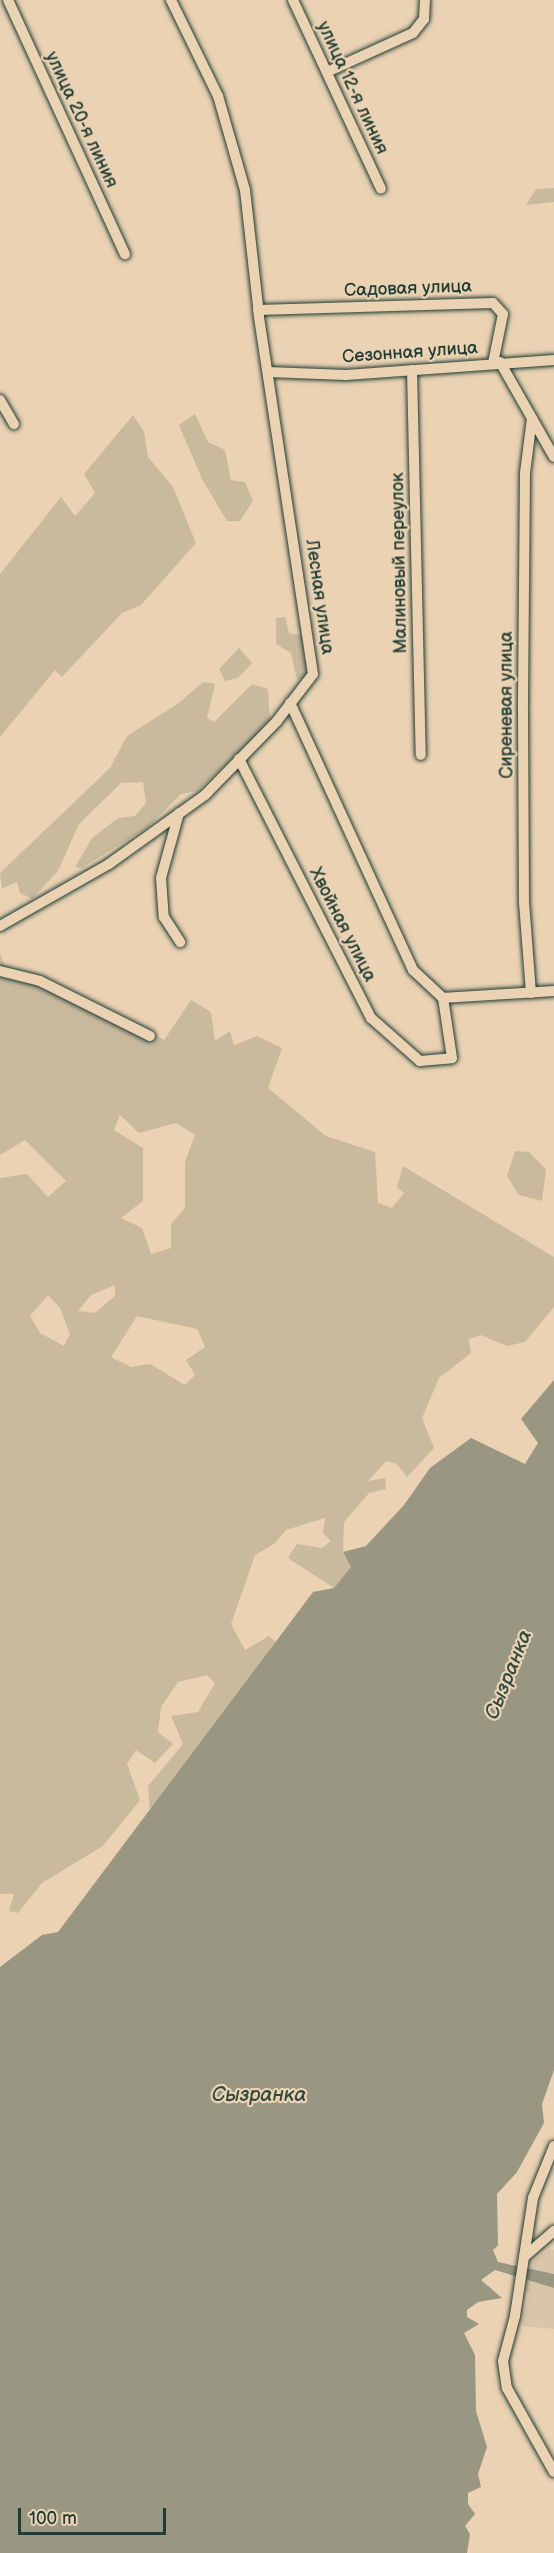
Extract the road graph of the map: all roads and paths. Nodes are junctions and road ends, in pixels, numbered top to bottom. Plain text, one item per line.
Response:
1 (8, 0) edge
2 (171, 0) edge
3 (293, 0) edge
4 (425, 0) edge
5 (327, 72) junction
6 (381, 189) dead end
7 (125, 254) dead end
8 (258, 310) junction
9 (554, 360) edge
10 (497, 363) junction
11 (412, 370) junction
12 (268, 372) junction
13 (0, 400) edge
14 (532, 418) junction
15 (14, 424) dead end
16 (554, 457) edge
17 (290, 703) junction
18 (421, 755) dead end
19 (239, 759) junction
20 (179, 813) junction
21 (0, 926) edge
22 (180, 942) dead end
23 (0, 971) edge
24 (554, 991) edge
25 (531, 993) junction
26 (443, 998) junction
27 (150, 1036) dead end
28 (554, 2146) edge
29 (554, 2231) edge
30 (522, 2261) junction
31 (554, 2472) edge

1 - 7 street, улица 20-я линия
2 - 8 street, Лесная улица
3 - 5 street, улица 12-я линия
4 - 5 street
5 - 6 street, улица 12-я линия
8 - 10 street, Садовая улица
8 - 12 street, Лесная улица
9 - 10 street, Сезонная улица
10 - 11 street, Сезонная улица
10 - 14 street
11 - 12 street, Сезонная улица
11 - 18 street, Малиновый переулок
12 - 17 street, Лесная улица
13 - 15 street
14 - 16 street
14 - 25 street, Сиреневая улица
17 - 19 street, Лесная улица
17 - 26 street
19 - 20 street, Лесная улица
19 - 26 street, Хвойная улица
20 - 21 street, Лесная улица
20 - 22 street
23 - 27 street
24 - 25 street
25 - 26 street
28 - 30 street
29 - 30 street
30 - 31 street

